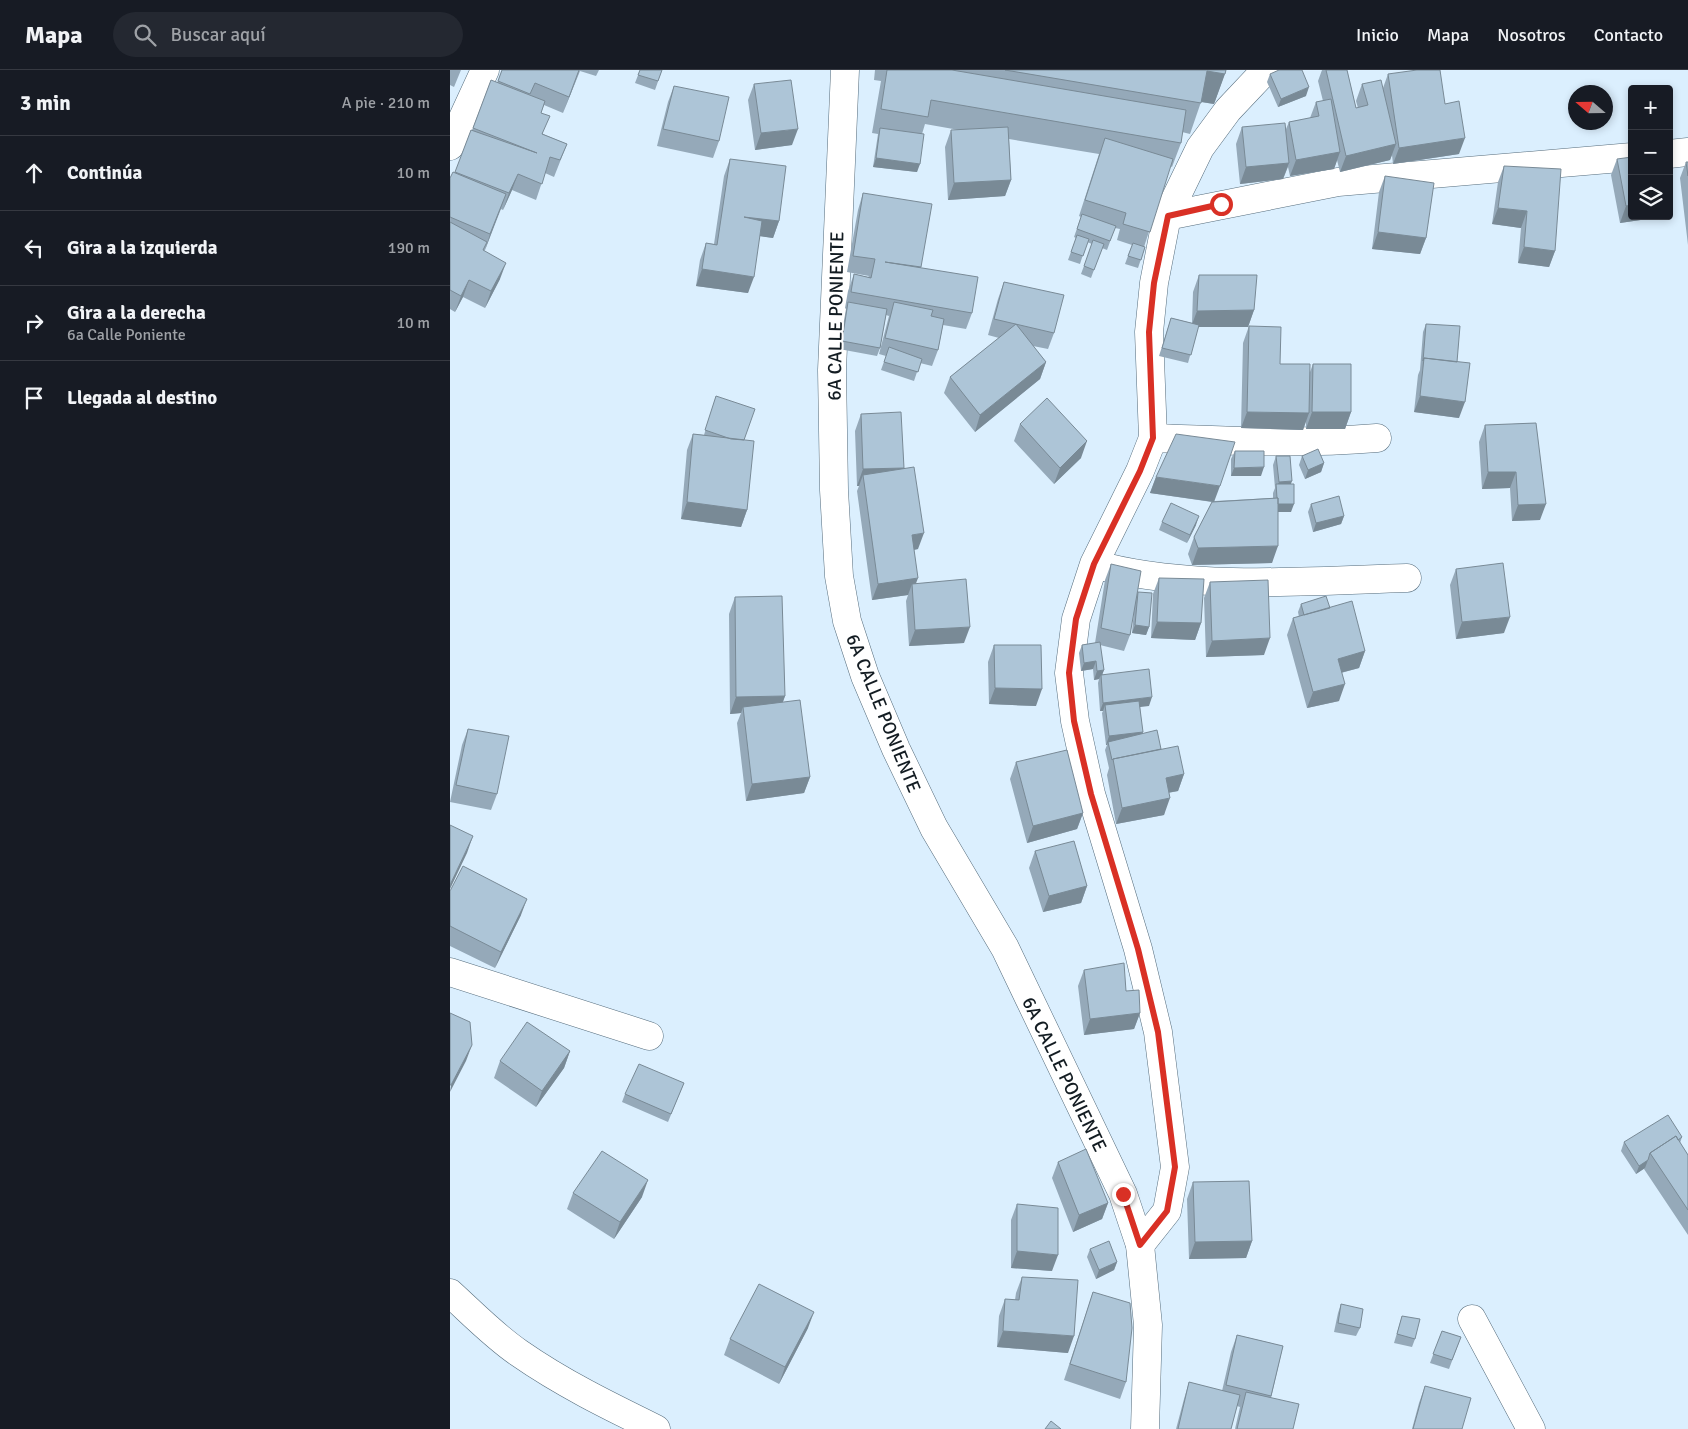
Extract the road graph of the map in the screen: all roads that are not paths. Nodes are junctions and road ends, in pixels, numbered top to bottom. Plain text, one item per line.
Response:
1 (484, 70) edge
2 (845, 70) edge
3 (1272, 70) edge
4 (450, 146) edge
5 (1688, 152) edge
6 (1673, 154) edge
7 (1628, 157) edge
8 (1168, 216) junction
9 (1153, 438) junction
10 (1377, 438) dead end
11 (1094, 564) junction
12 (1407, 578) dead end
13 (450, 972) edge
14 (649, 1036) dead end
15 (1140, 1245) junction
16 (450, 1292) edge
17 (1472, 1319) dead end
18 (656, 1429) edge
19 (1145, 1429) edge
20 (1531, 1429) edge

1 - 4 street
2 - 15 street, 6A CALLE PONIENTE
3 - 8 street
5 - 6 street
7 - 8 street
8 - 9 street
9 - 10 street
9 - 11 street
11 - 12 street
11 - 15 street
13 - 14 street
15 - 19 street, 6A CALLE PONIENTE
16 - 18 street
17 - 20 street

